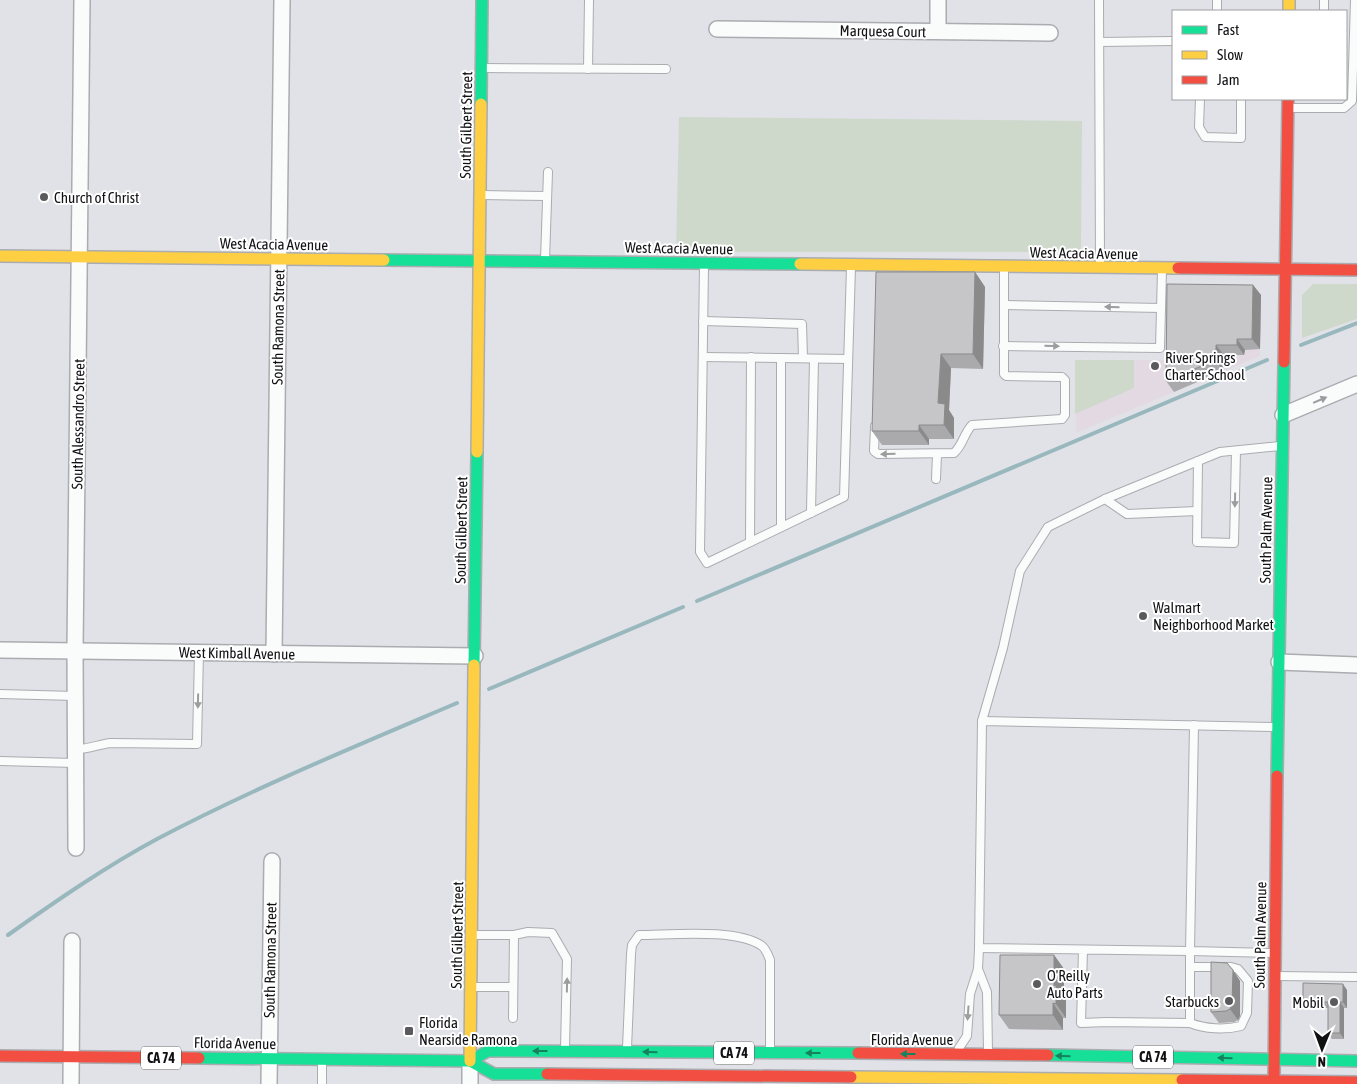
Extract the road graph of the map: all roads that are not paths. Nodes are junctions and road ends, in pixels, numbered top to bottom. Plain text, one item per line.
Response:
1 (82, 0) edge
2 (282, 0) edge
3 (482, 0) edge
4 (589, 0) edge
5 (938, 0) edge
6 (1100, 0) edge
7 (1354, 0) edge
8 (717, 29) dead end
9 (938, 31) junction
10 (1050, 33) dead end
11 (1172, 41) edge
12 (1100, 42) junction
13 (481, 68) junction
14 (588, 69) junction
15 (666, 69) dead end
16 (1200, 100) edge
17 (1241, 100) edge
18 (1322, 100) edge
19 (1288, 103) edge
20 (1322, 108) junction
21 (548, 172) dead end
22 (480, 195) junction
23 (547, 196) junction
24 (0, 256) edge
25 (80, 257) junction
26 (278, 259) junction
27 (479, 261) junction
28 (545, 262) junction
29 (704, 264) junction
30 (851, 265) junction
31 (1004, 267) junction
32 (1100, 268) junction
33 (1162, 268) junction
34 (1285, 270) junction
35 (1357, 270) edge
36 (1004, 305) junction
37 (1161, 308) junction
38 (703, 321) junction
39 (1003, 346) junction
40 (702, 357) junction
41 (751, 357) junction
42 (781, 358) junction
43 (803, 358) junction
44 (814, 358) junction
45 (848, 359) junction
46 (1357, 384) edge
47 (875, 413) edge
48 (1283, 415) junction
49 (1282, 446) junction
50 (1236, 451) junction
51 (937, 454) junction
52 (1198, 460) junction
53 (936, 479) dead end
54 (1105, 499) junction
55 (1197, 511) junction
56 (812, 513) junction
57 (781, 527) junction
58 (750, 542) junction
59 (0, 650) edge
60 (75, 650) junction
61 (199, 653) junction
62 (274, 654) junction
63 (475, 656) junction
64 (1279, 662) junction
65 (1357, 664) edge
66 (0, 694) edge
67 (75, 696) junction
68 (982, 722) junction
69 (1194, 725) junction
70 (1278, 727) junction
71 (75, 756) junction
72 (0, 761) edge
73 (76, 848) dead end
74 (272, 861) dead end
75 (472, 935) junction
76 (514, 935) junction
77 (72, 940) dead end
78 (978, 948) junction
79 (1083, 950) junction
80 (1190, 952) junction
81 (1274, 953) junction
82 (1190, 967) junction
83 (978, 969) junction
84 (1274, 976) junction
85 (1357, 977) edge
86 (471, 987) junction
87 (513, 987) junction
88 (512, 1018) dead end
89 (1190, 1023) junction
90 (565, 1051) junction
91 (627, 1052) junction
92 (770, 1053) junction
93 (862, 1053) junction
94 (955, 1054) junction
95 (988, 1054) junction
96 (0, 1056) edge
97 (71, 1057) junction
98 (270, 1059) junction
99 (1274, 1059) junction
100 (322, 1060) junction
101 (470, 1061) junction
102 (1357, 1061) edge
103 (573, 1079) edge
104 (665, 1080) edge
105 (782, 1080) edge
106 (861, 1081) edge
107 (936, 1081) edge
108 (1113, 1082) edge
109 (1357, 1082) edge
110 (1274, 1083) edge
111 (71, 1084) edge
112 (269, 1084) edge
113 (322, 1084) edge
114 (470, 1084) edge

1 - 25 street, South Alessandro Street
2 - 26 street, South Ramona Street
3 - 13 street, South Gilbert Street
4 - 14 lane
5 - 9 street
6 - 12 lane
7 - 20 lane
8 - 9 street, Marquesa Court
9 - 10 street, Marquesa Court
11 - 12 lane
12 - 32 lane
13 - 14 lane
13 - 22 street, South Gilbert Street
14 - 15 lane
16 - 17 lane
18 - 20 lane
19 - 20 lane
19 - 34 street, South Palm Avenue
21 - 23 lane
22 - 23 lane
22 - 27 street, South Gilbert Street
23 - 28 lane
24 - 25 street, West Acacia Avenue
25 - 26 street, West Acacia Avenue
25 - 60 street, South Alessandro Street
26 - 27 street, West Acacia Avenue
26 - 62 street, South Ramona Street
27 - 28 street, West Acacia Avenue
27 - 63 street, South Gilbert Street
28 - 29 street, West Acacia Avenue
29 - 30 street, West Acacia Avenue
29 - 38 lane
30 - 31 street, West Acacia Avenue
30 - 45 lane
31 - 32 street, West Acacia Avenue
31 - 36 lane
32 - 33 street, West Acacia Avenue
33 - 34 street, West Acacia Avenue
33 - 37 lane
34 - 35 street, West Acacia Avenue
34 - 48 street, South Palm Avenue
37 -> 36 lane
36 - 39 lane
39 -> 37 lane
38 - 40 lane
38 - 43 lane
39 - 51 lane
40 - 41 lane
40 - 58 lane
41 - 42 lane
41 - 58 lane
42 - 43 lane
42 - 57 lane
43 - 44 lane
44 - 45 lane
44 - 56 lane
45 - 56 lane
48 -> 46 street
51 -> 47 lane
48 - 49 street, South Palm Avenue
49 - 50 lane
49 - 64 street, South Palm Avenue
50 - 52 lane
50 -> 55 lane
51 - 53 lane
52 - 54 lane
52 - 55 lane
54 - 55 lane
54 - 68 lane
56 - 57 lane
57 - 58 lane
59 - 60 street, West Kimball Avenue
60 - 61 street, West Kimball Avenue
60 - 67 street, South Alessandro Street
61 - 62 street, West Kimball Avenue
61 -> 71 lane
62 - 63 street, West Kimball Avenue
63 - 75 street, South Gilbert Street
64 - 65 street
64 - 70 street, South Palm Avenue
66 - 67 lane
67 - 71 street, South Alessandro Street
68 - 69 lane
68 - 78 lane
69 - 70 lane
69 - 80 lane
70 - 81 street, South Palm Avenue
71 - 72 lane
71 - 73 street, South Alessandro Street
74 - 98 street, South Ramona Street
75 - 76 lane
75 - 86 street, South Gilbert Street
76 - 87 lane
90 -> 76 lane
77 - 97 street
78 - 79 lane
78 - 83 lane
79 - 80 lane
79 - 89 lane
80 - 81 lane
80 - 82 lane
81 - 84 street, South Palm Avenue
82 - 89 lane
82 - 89 lane
83 -> 94 lane
83 - 95 lane
84 - 85 lane
84 - 99 street, South Palm Avenue
86 - 87 lane
86 - 101 street, South Gilbert Street
87 - 88 lane
90 - 91 street, Florida Avenue / CA 74
90 -> 101 street, Florida Avenue / CA 74
92 -> 91 street, Florida Avenue / CA 74
91 - 92 lane
93 -> 92 street, Florida Avenue / CA 74
92 - 104 street
94 -> 93 street, Florida Avenue / CA 74
93 - 106 street
94 - 95 street, Florida Avenue / CA 74
99 -> 95 street, Florida Avenue / CA 74
96 - 97 street, Florida Avenue / CA 74
97 - 98 street, Florida Avenue / CA 74
97 - 111 street
98 - 100 street, Florida Avenue / CA 74
98 - 112 street, South Ramona Street
99 - 102 street, Florida Avenue / CA 74
99 - 110 street, South Palm Avenue
100 - 101 street, Florida Avenue / CA 74
100 - 113 lane
101 - 103 street, Florida Avenue
101 - 114 street
103 - 104 street, Florida Avenue
104 - 105 street, Florida Avenue
105 - 106 street, Florida Avenue
106 - 107 street, Florida Avenue
107 - 108 street, Florida Avenue
108 - 110 street
109 - 110 street

